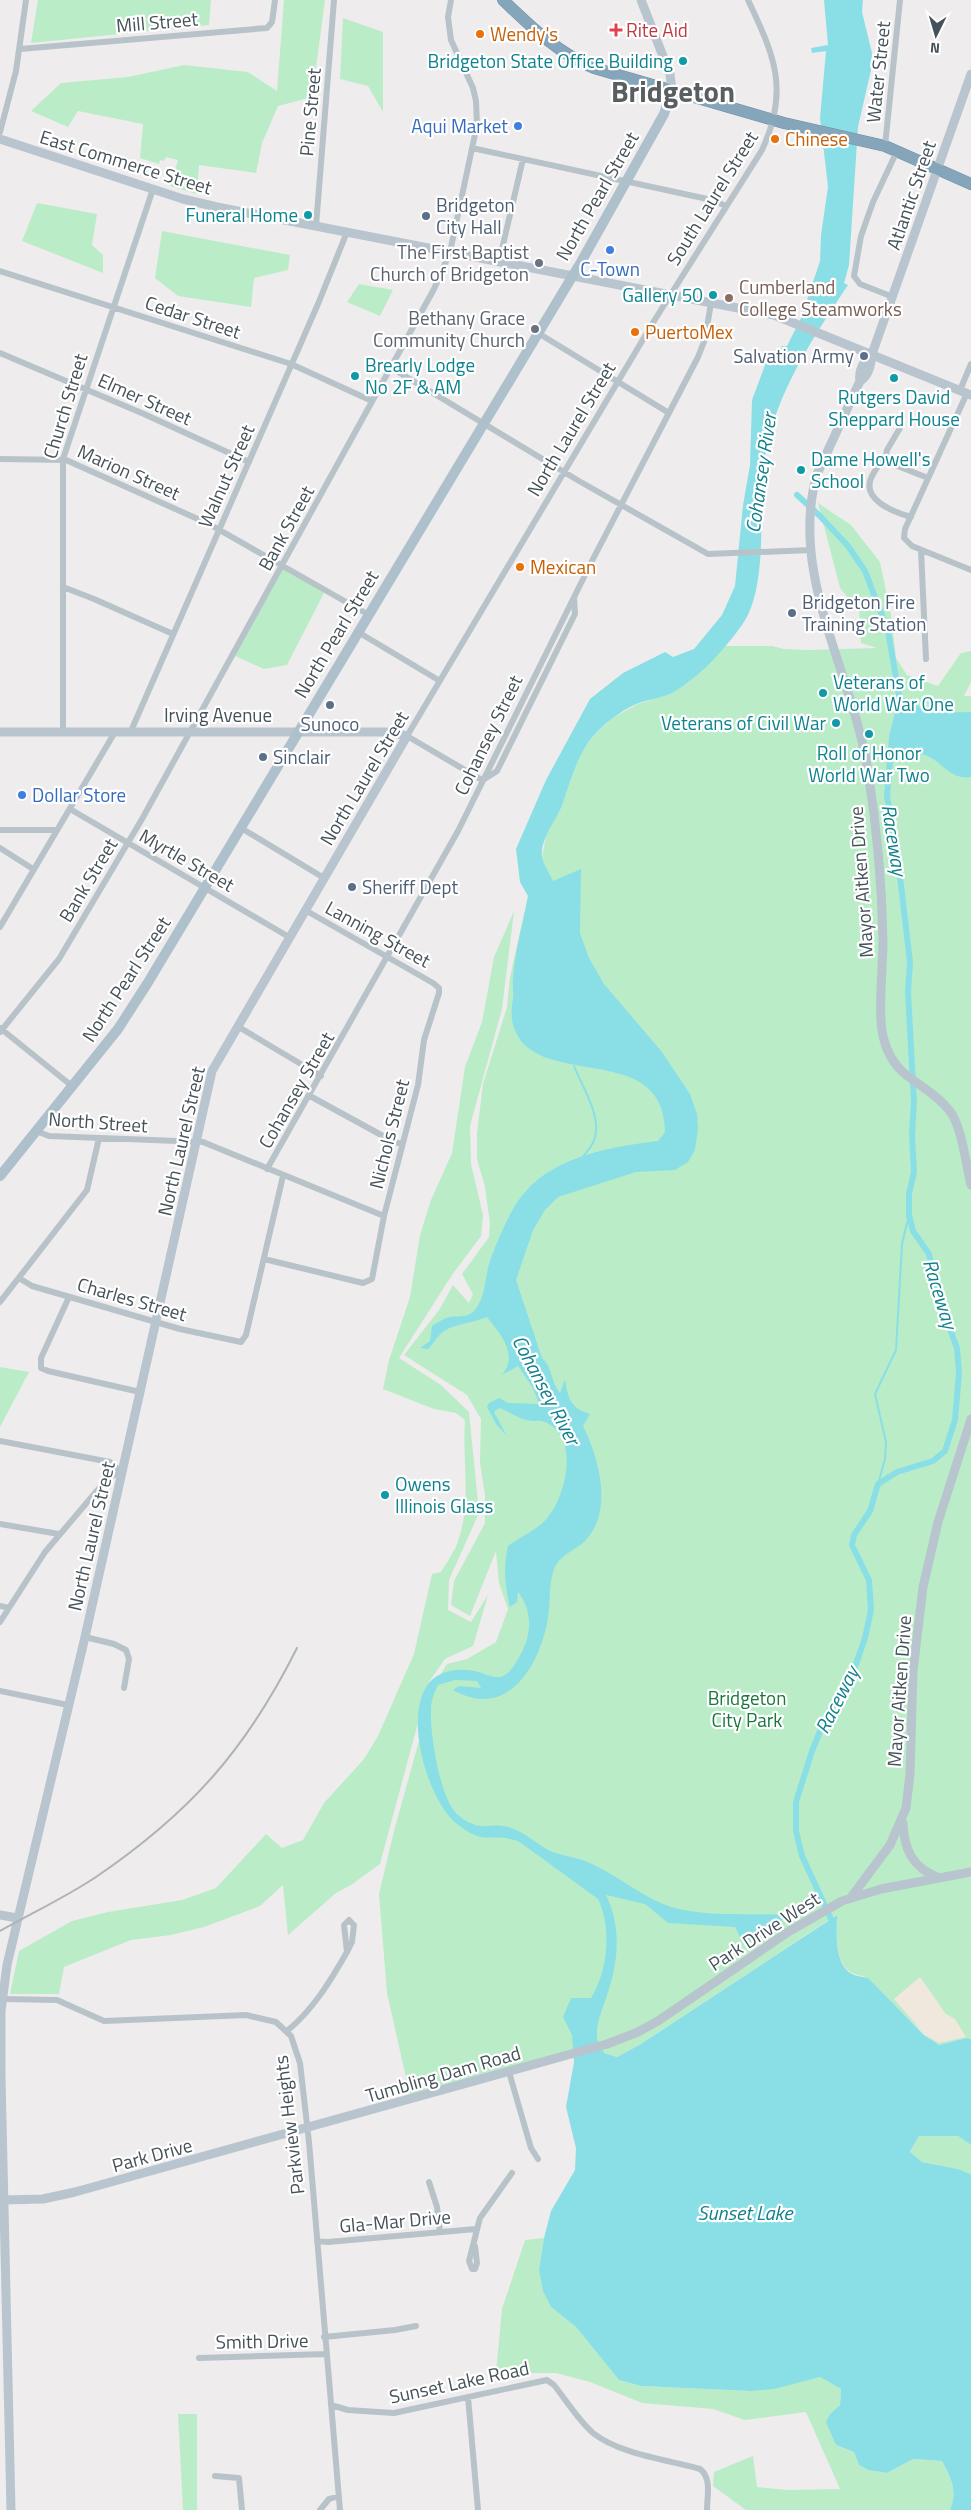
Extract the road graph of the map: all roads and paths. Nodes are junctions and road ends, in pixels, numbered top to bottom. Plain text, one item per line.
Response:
1 (26, 0) edge
2 (275, 0) edge
3 (334, 0) edge
4 (451, 0) edge
5 (503, 0) edge
6 (641, 0) edge
7 (748, 0) edge
8 (900, 0) edge
9 (20, 49) junction
10 (971, 74) edge
11 (672, 90) junction
12 (773, 120) junction
13 (0, 132) edge
14 (0, 139) edge
15 (885, 146) junction
16 (472, 148) junction
17 (897, 151) junction
18 (523, 159) junction
19 (937, 169) junction
20 (626, 181) junction
21 (971, 184) edge
22 (153, 189) junction
23 (726, 206) junction
24 (316, 226) junction
25 (347, 232) junction
26 (450, 252) junction
27 (499, 262) junction
28 (0, 271) edge
29 (572, 277) junction
30 (669, 296) junction
31 (893, 298) junction
32 (711, 303) junction
33 (113, 307) junction
34 (538, 332) junction
35 (0, 353) edge
36 (872, 354) junction
37 (291, 364) junction
38 (971, 364) edge
39 (390, 367) junction
40 (618, 380) junction
41 (85, 388) junction
42 (966, 392) edge
43 (372, 401) junction
44 (669, 413) junction
45 (484, 424) junction
46 (900, 428) dead end
47 (0, 459) edge
48 (63, 459) junction
49 (885, 461) junction
50 (249, 462) junction
51 (564, 472) junction
52 (928, 478) junction
53 (621, 504) junction
54 (911, 517) junction
55 (219, 530) junction
56 (812, 550) junction
57 (921, 550) junction
58 (282, 566) junction
59 (971, 570) edge
60 (63, 587) junction
61 (369, 615) junction
62 (358, 632) junction
63 (173, 634) junction
64 (926, 659) dead end
65 (440, 681) junction
66 (63, 731) junction
67 (131, 731) junction
68 (191, 731) junction
69 (0, 732) edge
70 (115, 732) junction
71 (299, 732) junction
72 (407, 736) junction
73 (482, 780) junction
74 (70, 809) junction
75 (241, 828) junction
76 (0, 830) edge
77 (57, 830) junction
78 (127, 843) junction
79 (0, 848) edge
80 (33, 869) junction
81 (324, 878) junction
82 (205, 888) junction
83 (305, 910) junction
84 (0, 927) edge
85 (289, 937) junction
86 (388, 957) junction
87 (436, 985) joint
88 (237, 1026) junction
89 (1, 1030) edge
90 (321, 1076) junction
91 (72, 1086) junction
92 (310, 1096) junction
93 (36, 1131) junction
94 (99, 1138) junction
95 (197, 1142) junction
96 (402, 1144) junction
97 (267, 1169) junction
98 (0, 1176) edge
99 (283, 1176) junction
100 (971, 1186) edge
101 (384, 1216) junction
102 (264, 1259) junction
103 (19, 1278) junction
104 (69, 1296) junction
105 (0, 1302) edge
106 (156, 1322) junction
107 (140, 1392) junction
108 (971, 1419) edge
109 (0, 1440) edge
110 (122, 1473) junction
111 (0, 1524) edge
112 (59, 1534) junction
113 (0, 1606) edge
114 (8, 1608) junction
115 (0, 1622) edge
116 (85, 1637) junction
117 (124, 1688) dead end
118 (0, 1691) edge
119 (68, 1705) junction
120 (902, 1820) junction
121 (971, 1872) edge
122 (938, 1877) junction
123 (852, 1896) junction
124 (0, 1915) edge
125 (18, 1918) junction
126 (347, 1952) dead end
127 (2, 1999) junction
128 (287, 2031) junction
129 (588, 2050) joint
130 (509, 2072) junction
131 (307, 2129) junction
132 (538, 2159) dead end
133 (512, 2173) dead end
134 (429, 2182) dead end
135 (4, 2200) junction
136 (476, 2229) junction
137 (440, 2232) junction
138 (317, 2241) junction
139 (475, 2246) dead end
140 (416, 2326) dead end
141 (324, 2337) junction
142 (326, 2354) junction
143 (199, 2358) dead end
144 (468, 2397) junction
145 (331, 2405) junction
146 (215, 2476) dead end
147 (339, 2496) junction
148 (11, 2510) edge
149 (242, 2510) edge
150 (320, 2510) edge
151 (340, 2510) edge
152 (478, 2510) edge
153 (707, 2510) edge

1 - 9 street
2 - 9 street, Mill Street
3 - 24 street, Pine Street
4 - 16 street, Bank Street
5 - 11 highway
6 - 11 street
7 - 12 street, South Laurel Street
8 - 15 street, Water Street
9 - 13 street
10 - 19 street, Atlantic Street
11 - 12 highway
11 - 20 main road, North Pearl Street
12 - 15 highway
12 - 23 street, South Laurel Street
14 - 22 street, East Commerce Street
15 - 17 highway
16 - 18 street
16 - 26 street, Bank Street
17 - 19 highway
17 - 31 street
18 - 20 street
18 - 27 street
19 - 21 highway
19 - 31 street, Atlantic Street
20 - 23 street
20 - 29 main road, North Pearl Street
22 - 24 street, East Commerce Street
22 - 33 street, Church Street
23 - 30 street, South Laurel Street
24 - 25 street, East Commerce Street
25 - 26 street, East Commerce Street
25 - 37 street, Walnut Street
26 - 27 street, East Commerce Street
26 - 39 street, Bank Street
27 - 29 street, East Commerce Street
28 - 33 street, Cedar Street
29 - 30 street, East Commerce Street
29 - 34 main road, North Pearl Street
30 - 32 street, East Commerce Street
30 - 40 street, North Laurel Street
31 - 36 street, Atlantic Street
32 - 36 street, East Commerce Street
32 - 44 street
33 - 37 street, Cedar Street
33 - 41 street, Church Street
34 - 40 street
34 - 45 main road, North Pearl Street
35 - 41 street, Elmer Street
36 - 42 street, East Commerce Street
36 - 56 street, Mayor Aitken Drive
37 - 43 street, Cedar Street
37 - 50 street, Walnut Street
38 - 42 street
39 - 43 street, Bank Street
39 - 45 street
40 - 44 street
40 - 51 street, North Laurel Street
41 - 48 street, Church Street
41 - 50 street, Elmer Street
42 - 52 street
43 - 58 street, Bank Street
44 - 53 street
45 - 51 street
45 - 61 main road, North Pearl Street
46 - 49 street
47 - 48 street, Marion Street
48 - 55 street, Marion Street
48 - 60 street, Church Street
49 - 52 street
49 - 54 street
50 - 55 street, Walnut Street
51 - 53 street
51 - 65 street, North Laurel Street
52 - 54 street
53 - 56 street
53 - 73 street
54 - 57 street
55 - 58 street, Marion Street
55 - 63 street, Walnut Street
56 - 100 street, Mayor Aitken Drive
57 - 59 street
57 - 64 street
58 - 61 street, Marion Street
58 - 68 street, Bank Street
60 - 63 street
60 - 66 street, Church Street
61 - 62 main road, North Pearl Street
62 - 65 street
62 - 71 main road, North Pearl Street
63 - 67 street, Walnut Street
65 - 72 street, North Laurel Street
66 - 69 street, Irving Avenue
66 - 70 street, Irving Avenue
67 - 68 street, Irving Avenue
67 - 70 street, Irving Avenue
68 - 71 street, Irving Avenue
68 - 78 street, Bank Street
70 - 74 street
71 - 72 street, Irving Avenue
71 - 75 main road, North Pearl Street
72 - 73 street, Irving Avenue
72 - 81 street, North Laurel Street
73 - 86 street, Cohansey Street
74 - 77 street
74 - 78 street, Myrtle Street
75 - 81 street
75 - 82 main road, North Pearl Street
76 - 77 street
77 - 80 street
78 - 82 street, Myrtle Street
78 - 89 street, Bank Street
79 - 80 street
80 - 84 street
81 - 83 street, North Laurel Street
82 - 85 street, Myrtle Street
82 - 91 main road, North Pearl Street
83 - 85 street, North Laurel Street
83 - 86 street, Lanning Street
85 - 88 street, North Laurel Street
86 - 87 street, Lanning Street
86 - 90 street, Cohansey Street
87 - 96 street, Nichols Street
88 - 90 street
88 - 95 street, North Laurel Street
89 - 91 street
90 - 92 street, Cohansey Street
91 - 93 main road, North Pearl Street
92 - 96 street
92 - 97 street, Cohansey Street
93 - 94 street, North Street
93 - 98 main road, North Pearl Street
94 - 95 street, North Street
94 - 103 street
95 - 97 street, North Street
95 - 106 street, North Laurel Street
96 - 101 street, Nichols Street
97 - 99 street, North Street
99 - 101 street, North Street
99 - 102 street
101 - 102 street, Nichols Street
102 - 106 street, Charles Street
103 - 104 street, Charles Street
103 - 105 street
104 - 106 street, Charles Street
104 - 107 street
106 - 107 street, North Laurel Street
107 - 110 street, North Laurel Street
108 - 120 street, Mayor Aitken Drive
109 - 110 street
110 - 112 street
110 - 116 street, North Laurel Street
111 - 112 street
112 - 114 street
113 - 114 street
114 - 115 street
116 - 117 street
116 - 119 street, North Laurel Street
118 - 119 street
119 - 125 street, North Laurel Street
120 - 122 street
120 - 123 street, Mayor Aitken Drive
121 - 122 street, Park Drive West
122 - 123 street, Park Drive West
123 - 129 street, Park Drive West
124 - 125 street
125 - 127 street, North Laurel Street
126 - 128 street
127 - 128 street, Parkview Heights
127 - 135 street, North Laurel Street
128 - 131 street, Parkview Heights
129 - 130 street, Tumbling Dam Road
130 - 131 street, Tumbling Dam Road
130 - 132 street
131 - 135 street, Park Drive
131 - 138 street, Parkview Heights
133 - 136 street
134 - 137 street
135 - 148 street, North Laurel Street
136 - 137 street, Gla-Mar Drive
136 - 139 street
137 - 138 street, Gla-Mar Drive
138 - 141 street, Parkview Heights
140 - 141 street
141 - 142 street, Parkview Heights
142 - 143 street, Smith Drive
142 - 145 street, Parkview Heights
144 - 145 street, Sunset Lake Road
144 - 152 street
144 - 153 street, Sunset Lake Road
145 - 147 street, Parkview Heights
146 - 149 street
147 - 150 street
147 - 151 street, Parkview Heights

